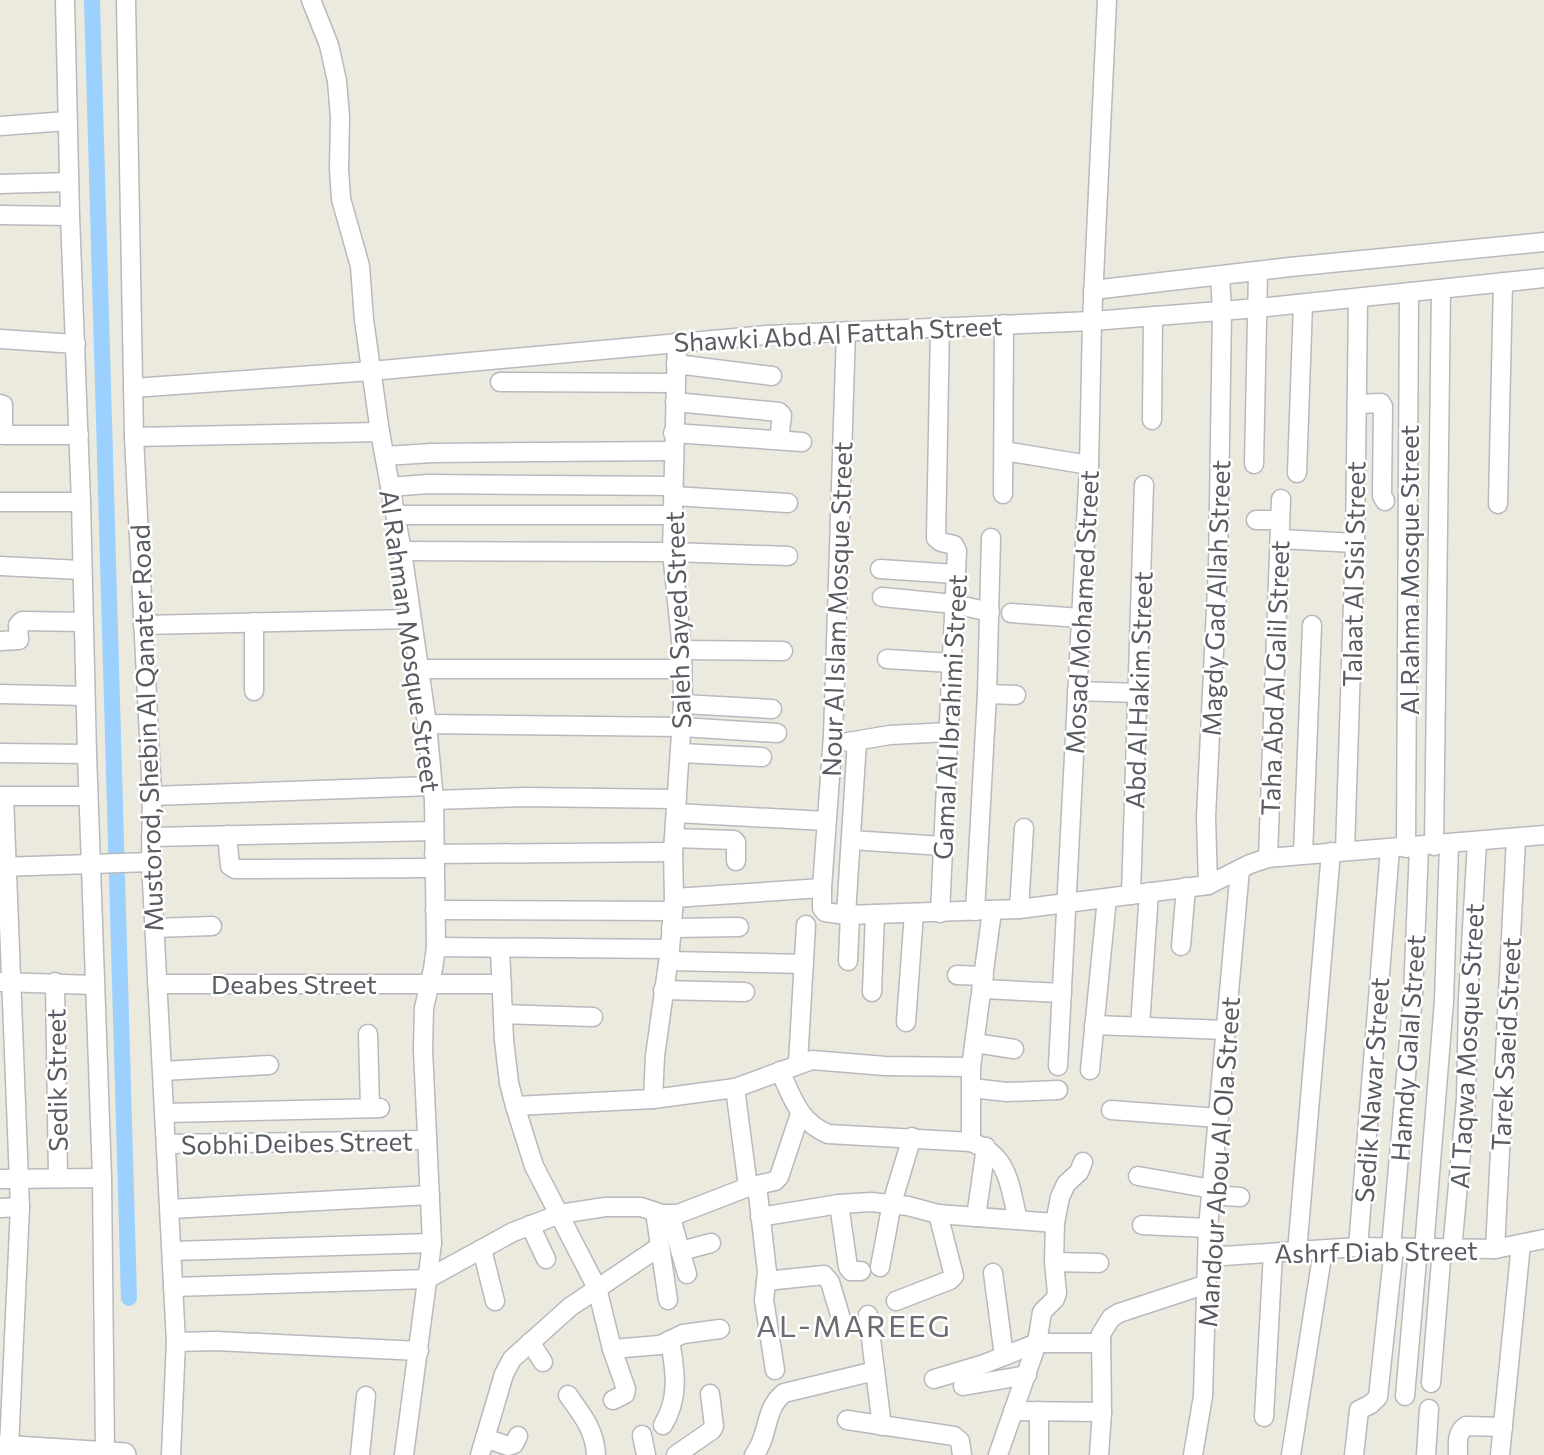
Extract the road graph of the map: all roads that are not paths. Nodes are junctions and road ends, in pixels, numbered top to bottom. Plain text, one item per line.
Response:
1 (65, 0) edge
2 (126, 0) edge
3 (311, 0) edge
4 (1107, 0) edge
5 (67, 121) junction
6 (0, 126) edge
7 (69, 182) junction
8 (0, 184) edge
9 (0, 215) edge
10 (70, 216) junction
11 (1544, 243) edge
12 (1258, 272) junction
13 (1220, 276) junction
14 (1544, 278) edge
15 (1503, 282) junction
16 (1441, 289) junction
17 (1093, 290) junction
18 (1409, 292) junction
19 (1358, 298) junction
20 (1303, 303) junction
21 (1258, 308) junction
22 (1222, 311) junction
23 (1153, 316) junction
24 (1091, 321) junction
25 (1004, 324) junction
26 (940, 327) junction
27 (846, 331) junction
28 (0, 339) edge
29 (677, 342) junction
30 (76, 344) junction
31 (676, 365) junction
32 (371, 371) junction
33 (772, 376) dead end
34 (500, 382) dead end
35 (675, 383) junction
36 (133, 388) junction
37 (675, 402) junction
38 (0, 404) edge
39 (1357, 404) junction
40 (1152, 420) dead end
41 (380, 432) junction
42 (79, 435) junction
43 (134, 437) junction
44 (779, 440) junction
45 (673, 442) junction
46 (802, 442) dead end
47 (1004, 451) junction
48 (385, 456) junction
49 (1254, 464) dead end
50 (1089, 465) junction
51 (1297, 473) dead end
52 (1144, 485) dead end
53 (390, 487) junction
54 (673, 491) junction
55 (1003, 494) dead end
56 (1281, 499) dead end
57 (1385, 501) dead end
58 (0, 502) edge
59 (81, 502) junction
60 (788, 503) dead end
61 (1498, 504) dead end
62 (396, 515) junction
63 (672, 515) junction
64 (1256, 520) dead end
65 (1280, 520) junction
66 (991, 538) dead end
67 (1280, 539) junction
68 (1355, 543) junction
69 (402, 551) junction
70 (672, 552) junction
71 (788, 556) dead end
72 (0, 566) edge
73 (880, 569) dead end
74 (82, 570) junction
75 (956, 574) junction
76 (882, 597) dead end
77 (954, 604) junction
78 (990, 612) junction
79 (1011, 613) dead end
80 (411, 618) junction
81 (1081, 618) junction
82 (83, 622) junction
83 (254, 622) junction
84 (143, 625) junction
85 (1312, 625) dead end
86 (0, 641) edge
87 (682, 650) junction
88 (783, 651) dead end
89 (887, 659) dead end
90 (952, 663) junction
91 (682, 668) junction
92 (418, 669) junction
93 (254, 691) dead end
94 (1077, 691) junction
95 (1138, 692) junction
96 (0, 694) edge
97 (987, 694) junction
98 (1016, 695) dead end
99 (85, 696) junction
100 (683, 704) junction
101 (772, 709) dead end
102 (427, 724) junction
103 (682, 727) junction
104 (949, 732) junction
105 (777, 733) dead end
106 (833, 736) junction
107 (857, 741) junction
108 (0, 753) edge
109 (680, 753) junction
110 (87, 754) junction
111 (762, 757) dead end
112 (433, 793) junction
113 (2, 796) edge
114 (88, 796) junction
115 (152, 796) junction
116 (676, 806) junction
117 (826, 821) junction
118 (1024, 828) dead end
119 (434, 831) junction
120 (227, 835) junction
121 (1544, 835) edge
122 (151, 837) junction
123 (1516, 839) junction
124 (851, 840) junction
125 (1477, 842) junction
126 (673, 845) junction
127 (943, 846) junction
128 (1419, 847) junction
129 (1338, 851) junction
130 (1303, 854) junction
131 (1268, 858) junction
132 (736, 860) dead end
133 (434, 861) junction
134 (143, 862) junction
135 (97, 865) junction
136 (4, 867) edge
137 (1240, 869) junction
138 (1208, 885) junction
139 (1186, 887) junction
140 (822, 888) junction
141 (1140, 893) junction
142 (1107, 898) junction
143 (1066, 903) junction
144 (1020, 909) junction
145 (435, 910) junction
146 (984, 911) junction
147 (672, 912) junction
148 (940, 913) junction
149 (876, 914) junction
150 (914, 914) junction
151 (848, 915) junction
152 (806, 925) dead end
153 (212, 926) dead end
154 (738, 927) dead end
155 (155, 928) junction
156 (1181, 946) dead end
157 (436, 947) junction
158 (500, 948) junction
159 (669, 955) junction
160 (848, 961) dead end
161 (804, 964) junction
162 (957, 975) dead end
163 (6, 981) edge
164 (55, 982) junction
165 (430, 982) junction
166 (984, 983) junction
167 (157, 984) junction
168 (502, 984) junction
169 (95, 985) junction
170 (663, 990) junction
171 (745, 992) dead end
172 (872, 992) dead end
173 (1062, 993) junction
174 (1413, 995) junction
175 (1468, 999) junction
176 (1444, 1001) junction
177 (504, 1014) junction
178 (593, 1017) dead end
179 (906, 1022) dead end
180 (1094, 1025) junction
181 (7, 1027) edge
182 (1140, 1027) junction
183 (1226, 1030) junction
184 (368, 1034) dead end
185 (975, 1043) junction
186 (1014, 1049) dead end
187 (798, 1063) junction
188 (269, 1065) dead end
189 (1058, 1066) dead end
190 (971, 1067) junction
191 (1090, 1070) dead end
192 (163, 1071) junction
193 (780, 1071) junction
194 (971, 1087) junction
195 (735, 1088) junction
196 (1058, 1090) dead end
197 (653, 1099) junction
198 (515, 1107) junction
199 (1111, 1110) dead end
200 (166, 1113) junction
201 (800, 1114) junction
202 (1219, 1118) junction
203 (912, 1137) junction
204 (427, 1140) junction
205 (167, 1144) junction
206 (978, 1144) junction
207 (1083, 1162) dead end
208 (1138, 1176) dead end
209 (19, 1178) junction
210 (58, 1178) junction
211 (102, 1178) junction
212 (0, 1179) edge
213 (752, 1186) junction
214 (1212, 1192) junction
215 (430, 1195) junction
216 (1240, 1197) dead end
217 (839, 1203) junction
218 (892, 1203) junction
219 (0, 1208) edge
220 (20, 1208) junction
221 (170, 1209) junction
222 (662, 1213) junction
223 (560, 1214) junction
224 (938, 1214) junction
225 (761, 1217) junction
226 (976, 1217) junction
227 (1018, 1220) junction
228 (1055, 1223) junction
229 (530, 1225) junction
230 (1142, 1225) dead end
231 (1208, 1228) junction
232 (1544, 1239) edge
233 (432, 1243) junction
234 (711, 1243) dead end
235 (1521, 1244) junction
236 (659, 1247) junction
237 (1358, 1247) junction
238 (1393, 1248) junction
239 (482, 1249) junction
240 (1434, 1249) junction
241 (1495, 1249) junction
242 (1324, 1250) junction
243 (172, 1251) junction
244 (681, 1251) junction
245 (1297, 1252) junction
246 (1273, 1253) junction
247 (1208, 1257) junction
248 (546, 1259) dead end
249 (1054, 1262) junction
250 (1099, 1263) dead end
251 (880, 1267) dead end
252 (861, 1271) dead end
253 (993, 1273) dead end
254 (687, 1274) dead end
255 (427, 1279) junction
256 (766, 1281) junction
257 (1207, 1284) junction
258 (173, 1287) junction
259 (597, 1288) junction
260 (668, 1300) dead end
261 (495, 1301) dead end
262 (896, 1301) dead end
263 (868, 1315) dead end
264 (842, 1325) dead end
265 (720, 1329) dead end
266 (670, 1340) junction
267 (176, 1342) junction
268 (530, 1342) junction
269 (1037, 1343) junction
270 (1101, 1343) junction
271 (612, 1349) junction
272 (419, 1351) junction
273 (1004, 1356) junction
274 (543, 1362) dead end
275 (775, 1370) dead end
276 (875, 1371) junction
277 (1027, 1374) junction
278 (934, 1379) dead end
279 (1431, 1384) dead end
280 (963, 1386) dead end
281 (710, 1394) dead end
282 (568, 1395) dead end
283 (366, 1396) dead end
284 (1405, 1396) dead end
285 (613, 1400) dead end
286 (1429, 1409) dead end
287 (1013, 1411) junction
288 (1039, 1412) junction
289 (1102, 1412) junction
290 (1264, 1417) dead end
291 (847, 1420) dead end
292 (663, 1424) dead end
293 (883, 1426) junction
294 (1503, 1427) junction
295 (642, 1435) dead end
296 (518, 1436) dead end
297 (4, 1447) edge
298 (482, 1447) edge
299 (114, 1454) edge
300 (171, 1455) edge
301 (360, 1455) edge
302 (404, 1455) edge
303 (596, 1455) edge
304 (646, 1455) edge
305 (676, 1455) edge
306 (754, 1455) edge
307 (962, 1455) edge
308 (998, 1455) edge
309 (1039, 1455) edge
310 (1099, 1455) edge
311 (1193, 1455) edge
312 (1291, 1455) edge
313 (1354, 1455) edge
314 (1426, 1455) edge
315 (1458, 1455) edge
316 (1500, 1455) edge

1 - 5 street
2 - 36 street, Mustorod, Shebin Al Qanater Road
3 - 32 street, Al Rahman Mosque Street
4 - 17 street, Mosad Mohamed Street
5 - 6 street
5 - 7 street
7 - 8 street
7 - 10 street
9 - 10 street
10 - 30 street
11 - 12 street
12 - 13 street
12 - 21 street
13 - 17 street
13 - 22 street, Magdy Gad Allah Street
14 - 15 street, Shawki Abd Al Fattah Street
15 - 16 street, Shawki Abd Al Fattah Street
15 - 61 street
16 - 18 street, Shawki Abd Al Fattah Street
16 - 128 street
17 - 24 street, Mosad Mohamed Street
18 - 19 street, Shawki Abd Al Fattah Street
18 - 128 street, Al Rahma Mosque Street
19 - 20 street, Shawki Abd Al Fattah Street
19 - 39 street, Talaat Al Sisi Street
20 - 21 street, Shawki Abd Al Fattah Street
20 - 51 street
21 - 22 street, Shawki Abd Al Fattah Street
21 - 49 street
22 - 23 street, Shawki Abd Al Fattah Street
22 - 138 street, Magdy Gad Allah Street
23 - 24 street, Shawki Abd Al Fattah Street
23 - 40 street
24 - 25 street, Shawki Abd Al Fattah Street
24 - 50 street, Mosad Mohamed Street
25 - 26 street, Shawki Abd Al Fattah Street
25 - 47 street
26 - 27 street, Shawki Abd Al Fattah Street
26 - 75 street, Gamal Al Ibrahimi Street
27 - 29 street, Shawki Abd Al Fattah Street
27 - 106 street, Nour Al Islam Mosque Street
28 - 30 street
29 - 31 street, Saleh Sayed Street
29 - 32 street, Shawki Abd Al Fattah Street
30 - 42 street
31 - 33 street
31 - 35 street, Saleh Sayed Street
32 - 36 street, Shawki Abd Al Fattah Street
32 - 41 street, Al Rahman Mosque Street
34 - 35 street
35 - 37 street, Saleh Sayed Street
36 - 43 street, Mustorod, Shebin Al Qanater Road
37 - 44 street
37 - 45 street, Saleh Sayed Street
38 - 42 street
39 - 57 street
39 - 68 street, Talaat Al Sisi Street
41 - 43 street
41 - 48 street, Al Rahman Mosque Street
42 - 59 street
43 - 84 street, Mustorod, Shebin Al Qanater Road
44 - 45 street
44 - 46 street
45 - 48 street
45 - 54 street, Saleh Sayed Street
47 - 50 street
47 - 55 street
48 - 53 street, Al Rahman Mosque Street
50 - 81 street, Mosad Mohamed Street
52 - 95 street, Abd Al Hakim Street
53 - 54 street
53 - 62 street, Al Rahman Mosque Street
54 - 60 street
54 - 63 street, Saleh Sayed Street
56 - 65 street, Taha Abd Al Galil Street
58 - 59 street
59 - 74 street
62 - 63 street
62 - 69 street, Al Rahman Mosque Street
63 - 70 street, Saleh Sayed Street
64 - 65 street
65 - 67 street, Taha Abd Al Galil Street
66 - 78 street
67 - 68 street
67 - 131 street, Taha Abd Al Galil Street
68 - 129 street, Talaat Al Sisi Street
69 - 70 street
69 - 80 street, Al Rahman Mosque Street
70 - 71 street
70 - 87 street, Saleh Sayed Street
72 - 74 street
73 - 75 street
74 - 82 street
75 - 77 street, Gamal Al Ibrahimi Street
76 - 77 street
77 - 78 street
77 - 90 street, Gamal Al Ibrahimi Street
78 - 97 street
79 - 81 street
80 - 83 street
80 - 92 street, Al Rahman Mosque Street
81 - 94 street, Mosad Mohamed Street
82 - 86 street
82 - 99 street
83 - 84 street
83 - 93 street
84 - 115 street, Mustorod, Shebin Al Qanater Road
85 - 130 street
87 - 88 street
87 - 91 street, Saleh Sayed Street
89 - 90 street
90 - 104 street, Gamal Al Ibrahimi Street
91 - 92 street
91 - 100 street, Saleh Sayed Street
92 - 102 street, Al Rahman Mosque Street
94 - 95 street
94 - 143 street, Mosad Mohamed Street
95 - 141 street, Abd Al Hakim Street
96 - 99 street
97 - 98 street
97 - 146 street
99 - 110 street
100 - 101 street
100 - 103 street, Saleh Sayed Street
102 - 103 street
102 - 112 street, Al Rahman Mosque Street
103 - 105 street
103 - 109 street, Saleh Sayed Street
104 - 107 street
104 - 127 street, Gamal Al Ibrahimi Street
106 - 107 street
106 - 117 street, Nour Al Islam Mosque Street
107 - 124 street
108 - 110 street
109 - 111 street
109 - 116 street, Saleh Sayed Street
110 - 114 street
112 - 115 street
112 - 116 street
112 - 119 street, Al Rahman Mosque Street
113 - 114 street
113 - 136 street
114 - 135 street
115 - 122 street, Mustorod, Shebin Al Qanater Road
116 - 117 street
116 - 126 street, Saleh Sayed Street
117 - 140 street, Nour Al Islam Mosque Street
118 - 144 street
119 - 120 street
119 - 133 street, Al Rahman Mosque Street
120 - 122 street
120 - 133 street
121 - 123 street
122 - 134 street, Mustorod, Shebin Al Qanater Road
123 - 125 street
123 - 241 street, Tarek Saeid Street
124 - 127 street
124 - 151 street
125 - 128 street
125 - 175 street, Al Taqwa Mosque Street
126 - 132 street
126 - 133 street
126 - 147 street, Saleh Sayed Street
127 - 148 street, Gamal Al Ibrahimi Street
128 - 129 street
128 - 174 street, Hamdy Galal Street
128 - 176 street
128 - 237 street, Sedik Nawar Street
129 - 130 street
129 - 245 street, Talaat Al Sisi Street
130 - 131 street
131 - 137 street
133 - 145 street, Al Rahman Mosque Street
134 - 135 street
134 - 155 street, Mustorod, Shebin Al Qanater Road
135 - 136 street
135 - 169 street
136 - 163 street
137 - 138 street
137 - 183 street, Mandour Abou Al Ola Street
138 - 139 street
139 - 141 street
139 - 156 street
140 - 147 street
140 - 151 street
141 - 142 street
141 - 182 street, Abd Al Hakim Street
142 - 143 street
142 - 180 street
143 - 144 street
143 - 173 street, Mosad Mohamed Street
144 - 146 street
145 - 147 street
145 - 157 street, Al Rahman Mosque Street
146 - 148 street
146 - 166 street
147 - 154 street
147 - 159 street, Saleh Sayed Street
148 - 150 street
149 - 150 street
149 - 151 street
149 - 172 street
150 - 179 street
151 - 160 street
152 - 161 street
153 - 155 street
155 - 167 street, Mustorod, Shebin Al Qanater Road
157 - 158 street
157 - 165 street, Al Rahman Mosque Street
158 - 159 street
158 - 168 street
159 - 161 street
159 - 170 street, Saleh Sayed Street
161 - 187 street
162 - 166 street
163 - 164 street
163 - 181 street
164 - 169 street
164 - 210 street, Sedik Street
165 - 167 street, Deabes Street
165 - 168 street, Deabes Street
165 - 204 street, Al Rahman Mosque Street
166 - 173 street
166 - 185 street
167 - 192 street, Mustorod, Shebin Al Qanater Road
168 - 177 street
169 - 211 street
170 - 171 street
170 - 197 street, Saleh Sayed Street
173 - 189 street, Mosad Mohamed Street
174 - 176 street
174 - 238 street, Hamdy Galal Street
175 - 176 street
175 - 240 street, Al Taqwa Mosque Street
176 - 240 street
177 - 178 street
177 - 198 street
180 - 182 street
180 - 191 street
181 - 209 street
182 - 183 street
183 - 202 street, Mandour Abou Al Ola Street
184 - 200 street, Sobhi Deibes Street
185 - 186 street
185 - 190 street
187 - 190 street
187 - 193 street
188 - 192 street
190 - 194 street
192 - 200 street, Mustorod, Shebin Al Qanater Road
193 - 195 street
193 - 201 street
194 - 196 street
194 - 206 street
195 - 197 street
195 - 213 street
197 - 198 street
198 - 223 street
199 - 202 street
200 - 205 street, Mustorod, Shebin Al Qanater Road
201 - 203 street
201 - 213 street
202 - 214 street, Mandour Abou Al Ola Street
203 - 206 street
203 - 218 street
204 - 205 street, Sobhi Deibes Street
204 - 215 street, Al Rahman Mosque Street
205 - 221 street, Mustorod, Shebin Al Qanater Road
206 - 226 street
206 - 227 street
207 - 228 street
208 - 214 street
209 - 210 street
209 - 212 street
209 - 220 street
210 - 211 street
211 - 299 street
213 - 222 street
213 - 225 street
214 - 216 street
214 - 231 street, Mandour Abou Al Ola Street
215 - 221 street
215 - 233 street, Al Rahman Mosque Street
217 - 218 street
217 - 225 street
217 - 252 street
218 - 224 street
218 - 251 street
219 - 220 street
220 - 297 street
221 - 243 street, Mustorod, Shebin Al Qanater Road
222 - 223 street
222 - 236 street
222 - 244 street
223 - 229 street
223 - 259 street
224 - 226 street
224 - 262 street
225 - 256 street
226 - 227 street
227 - 228 street
228 - 249 street
229 - 239 street
229 - 248 street
230 - 231 street
231 - 247 street, Mandour Abou Al Ola Street
232 - 235 street, Ashrf Diab Street
233 - 243 street
233 - 255 street, Al Rahman Mosque Street
234 - 244 street
235 - 241 street, Ashrf Diab Street
235 - 294 street
236 - 259 street
236 - 260 street
237 - 238 street, Ashrf Diab Street
237 - 242 street, Ashrf Diab Street
238 - 240 street, Ashrf Diab Street
238 - 313 street, Hamdy Galal Street
239 - 255 street
239 - 261 street
240 - 241 street, Ashrf Diab Street
240 - 279 street
240 - 284 street
242 - 245 street, Ashrf Diab Street
242 - 312 street
243 - 258 street, Mustorod, Shebin Al Qanater Road
244 - 254 street
245 - 246 street, Ashrf Diab Street
246 - 247 street, Ashrf Diab Street
246 - 290 street
247 - 257 street, Mandour Abou Al Ola Street
249 - 250 street
249 - 269 street
253 - 273 street
255 - 258 street
255 - 272 street, Al Rahman Mosque Street
256 - 264 street
256 - 275 street
257 - 270 street
257 - 311 street, Mandour Abou Al Ola Street
258 - 267 street, Mustorod, Shebin Al Qanater Road
259 - 268 street
259 - 271 street
263 - 276 street
265 - 266 street
266 - 271 street
266 - 292 street
267 - 272 street
267 - 300 street, Mustorod, Shebin Al Qanater Road
268 - 274 street
268 - 298 street
269 - 270 street
269 - 273 street
269 - 277 street
270 - 289 street
271 - 285 street
272 - 302 street, Al Rahman Mosque Street
273 - 278 street
276 - 293 street
276 - 306 street
277 - 280 street
277 - 287 street
281 - 305 street
282 - 303 street
283 - 301 street
286 - 314 street
287 - 288 street
287 - 308 street
288 - 289 street
288 - 309 street
289 - 310 street
291 - 293 street
293 - 307 street
294 - 315 street
294 - 316 street
295 - 304 street
296 - 298 street
297 - 299 street

